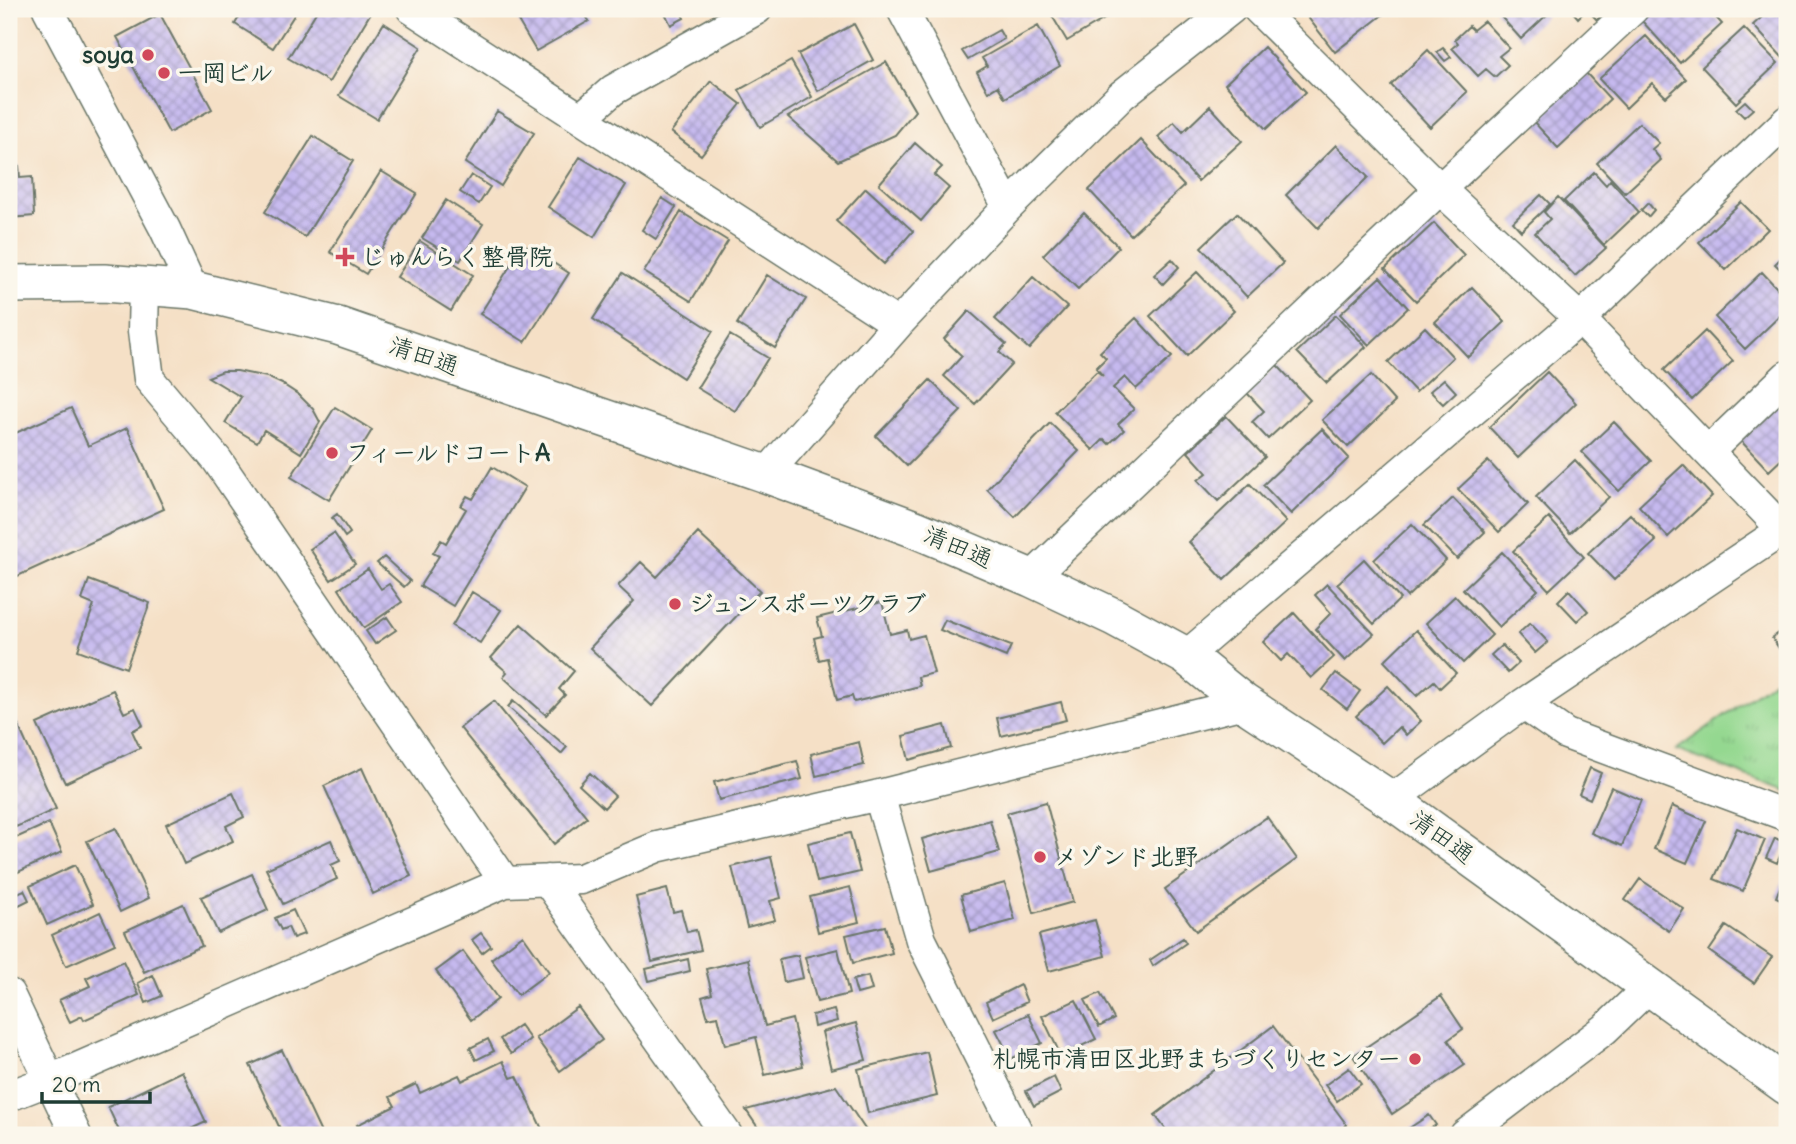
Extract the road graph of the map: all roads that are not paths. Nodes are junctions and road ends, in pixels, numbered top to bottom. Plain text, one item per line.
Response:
1 (48, 9) edge
2 (412, 9) edge
3 (757, 9) edge
4 (902, 9) edge
5 (1231, 9) edge
6 (1258, 9) edge
7 (1633, 9) edge
8 (581, 118) junction
9 (1787, 121) edge
10 (1440, 189) junction
11 (1009, 207) junction
12 (9, 284) edge
13 (144, 286) junction
14 (193, 290) junction
15 (1580, 319) junction
16 (898, 324) junction
17 (1787, 376) edge
18 (1708, 452) junction
19 (766, 474) junction
20 (1786, 531) edge
21 (1031, 578) junction
22 (1186, 656) junction
23 (1244, 703) junction
24 (1523, 704) junction
25 (879, 795) junction
26 (1391, 800) junction
27 (1787, 816) edge
28 (547, 880) junction
29 (505, 882) junction
30 (1650, 986) junction
31 (9, 994) edge
32 (50, 1080) junction
33 (1787, 1086) edge
34 (9, 1096) edge
35 (723, 1134) edge
36 (76, 1135) edge
37 (1019, 1135) edge
38 (1465, 1135) edge

1 - 14 street
2 - 8 street
3 - 8 street
4 - 11 street
5 - 11 street
6 - 10 street
7 - 10 street
8 - 16 street
9 - 15 street
10 - 15 street
10 - 21 street
11 - 16 street
12 - 13 street, 清田通
13 - 14 street, 清田通
13 - 29 street
14 - 19 street, 清田通
15 - 18 street
15 - 22 street
16 - 19 street
17 - 18 street
18 - 20 street
19 - 21 street, 清田通
20 - 24 street
21 - 22 street, 清田通
22 - 23 street, 清田通
23 - 25 street
23 - 26 street, 清田通
24 - 26 street
24 - 27 street
25 - 28 street
25 - 37 street
26 - 30 street, 清田通
28 - 29 street
28 - 35 street
29 - 32 street
30 - 33 street, 清田通
30 - 38 street
31 - 32 street
32 - 34 street
32 - 36 street

